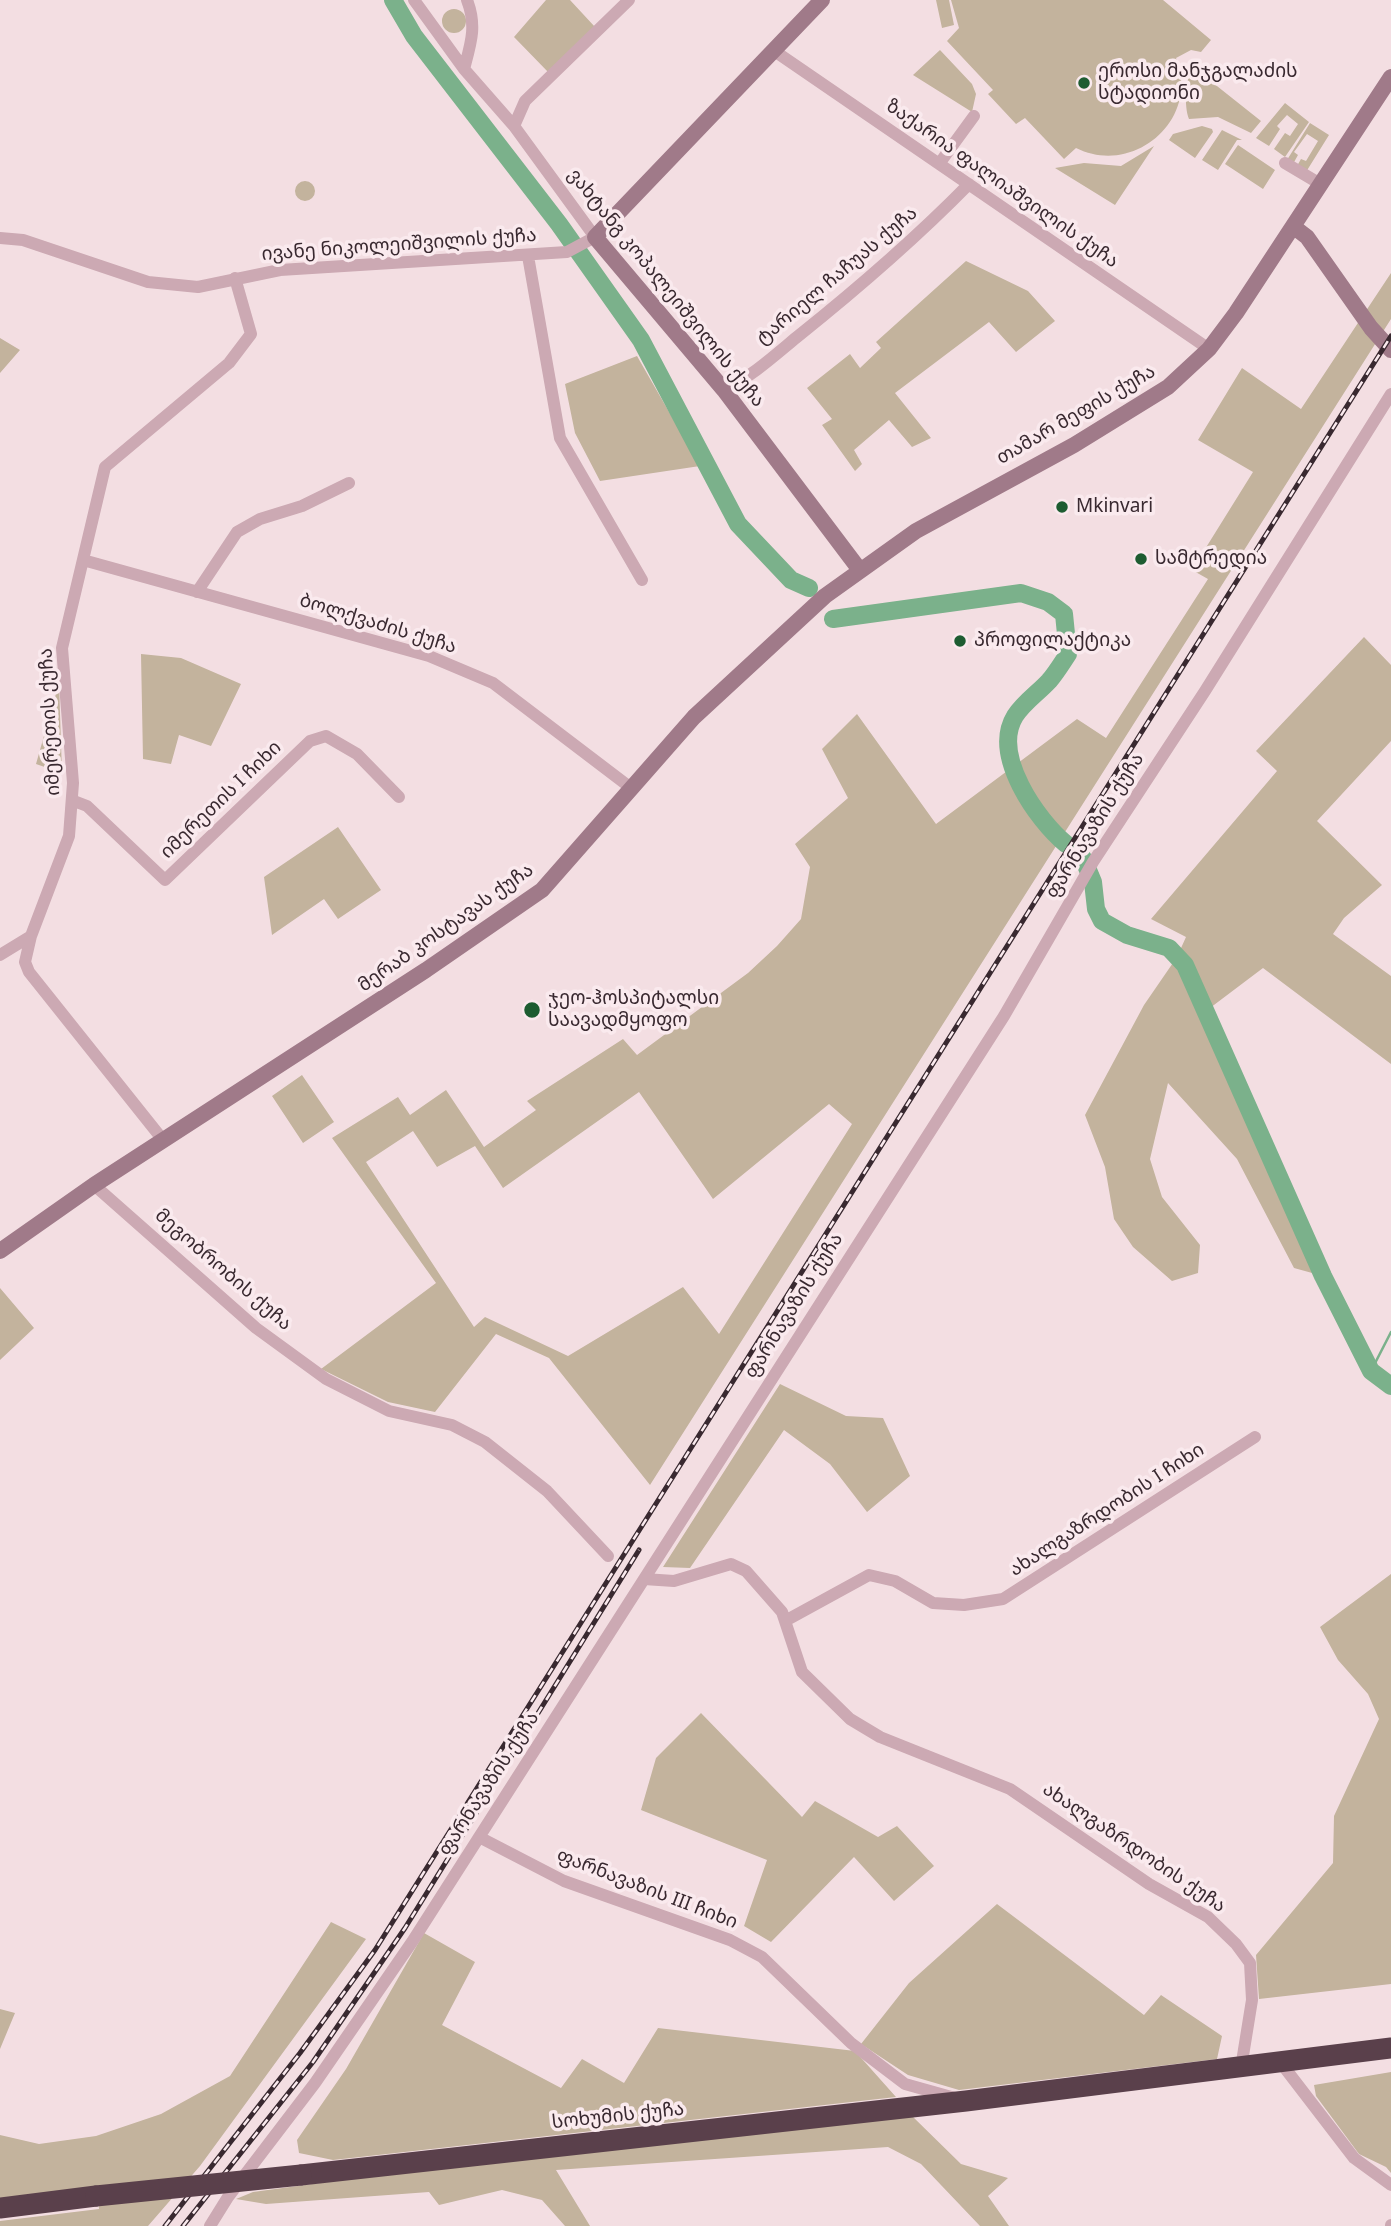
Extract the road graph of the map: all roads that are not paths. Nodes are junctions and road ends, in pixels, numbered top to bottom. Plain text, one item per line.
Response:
1 (414, 0) edge
2 (467, 0) edge
3 (629, 0) edge
4 (822, 0) edge
5 (773, 50) junction
6 (464, 69) junction
7 (1391, 77) edge
8 (974, 116) dead end
9 (514, 126) junction
10 (1285, 163) dead end
11 (939, 164) junction
12 (969, 184) junction
13 (1322, 185) junction
14 (1294, 227) junction
15 (0, 237) edge
16 (595, 237) junction
17 (528, 256) junction
18 (235, 278) junction
19 (1209, 349) junction
20 (1391, 350) edge
21 (724, 390) junction
22 (1391, 394) edge
23 (349, 483) dead end
24 (83, 560) junction
25 (859, 569) junction
26 (642, 580) dead end
27 (197, 592) junction
28 (631, 788) junction
29 (399, 797) dead end
30 (74, 801) junction
31 (31, 936) junction
32 (0, 955) edge
33 (163, 1140) junction
34 (94, 1185) junction
35 (0, 1251) edge
36 (1255, 1437) dead end
37 (608, 1556) dead end
38 (644, 1579) junction
39 (785, 1621) junction
40 (479, 1836) junction
41 (1391, 2048) edge
42 (1281, 2063) junction
43 (1241, 2068) junction
44 (967, 2101) junction
45 (1391, 2185) edge
46 (0, 2208) edge
47 (210, 2226) edge

1 - 6 street, ვახტანგ კოპალეიშვილის ქუჩა
2 - 6 street
3 - 9 street
4 - 5 main road
5 - 11 street, ზაქარია ფალიაშვილის ქუჩა
5 - 16 main road
6 - 9 street, ვახტანგ კოპალეიშვილის ქუჩა
7 - 13 main road, თამარ მეფის ქუჩა
8 - 11 street
9 - 16 street, ვახტანგ კოპალეიშვილის ქუჩა
10 - 13 street
11 - 12 street, ზაქარია ფალიაშვილის ქუჩა
12 - 19 street, ზაქარია ფალიაშვილის ქუჩა
12 - 21 street, ტარიელ ჩაჩუას ქუჩა
13 - 14 main road, თამარ მეფის ქუჩა
14 - 19 main road, თამარ მეფის ქუჩა
14 - 20 main road
15 - 18 street, ივანე ნიკოლეიშვილის ქუჩა
16 - 17 street, ივანე ნიკოლეიშვილის ქუჩა
16 - 21 main road, ვახტანგ კოპალეიშვილის ქუჩა
17 - 18 street, ივანე ნიკოლეიშვილის ქუჩა
17 - 26 street
18 - 24 street, იმერეთის ქუჩა
19 - 25 main road, თამარ მეფის ქუჩა
21 - 25 main road, ვახტანგ კოპალეიშვილის ქუჩა
22 - 38 street, ფარნავაზის ქუჩა
23 - 27 street
24 - 27 street, ბოლქვაძის ქუჩა
24 - 30 street, იმერეთის ქუჩა
25 - 28 main road, მერაბ კოსტავას ქუჩა
27 - 28 street, ბოლქვაძის ქუჩა
28 - 33 main road, მერაბ კოსტავას ქუჩა
29 - 30 street, იმერეთის I ჩიხი
30 - 31 street, იმერეთის ქუჩა
31 - 32 street
31 - 33 street, იმერეთის ქუჩა
33 - 34 main road, მერაბ კოსტავას ქუჩა
34 - 35 main road, მერაბ კოსტავას ქუჩა
34 - 37 street, მეგობრობის ქუჩა
36 - 39 street, ახალგაზრდობის I ჩიხი
38 - 39 street, ახალგაზრდობის ქუჩა
38 - 40 street, ფარნავაზის ქუჩა
39 - 43 street, ახალგაზრდობის ქუჩა
40 - 44 street, ფარნავაზის III ჩიხი
40 - 47 street, ფარნავაზის ქუჩა
41 - 42 highway, სოხუმის ქუჩა
42 - 43 highway, სოხუმის ქუჩა
42 - 45 street
43 - 44 highway, სოხუმის ქუჩა
44 - 46 highway, სოხუმის ქუჩა, bridge

